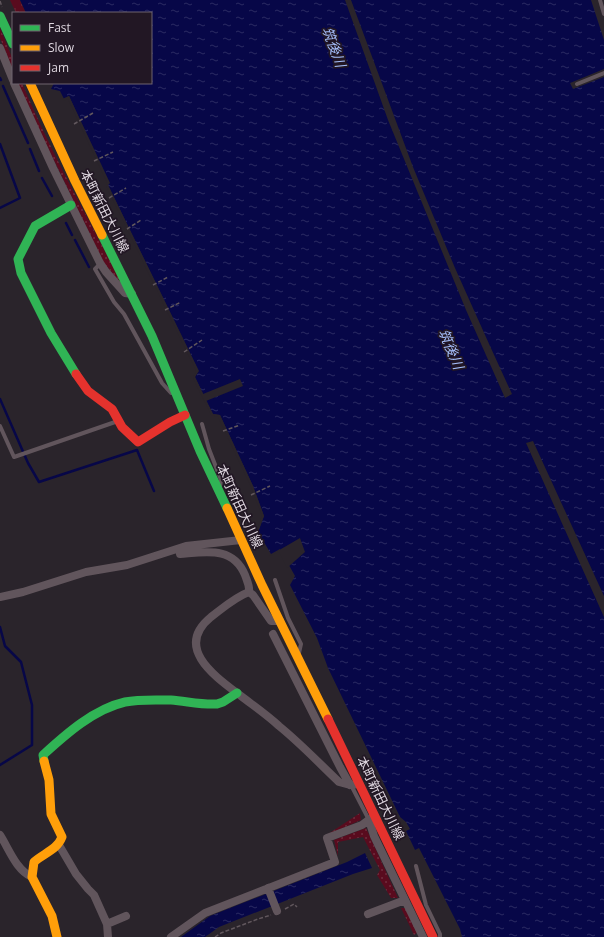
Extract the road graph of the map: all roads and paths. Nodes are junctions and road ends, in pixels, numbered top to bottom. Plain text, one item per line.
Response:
1 (600, 0) edge
2 (604, 14) edge
3 (0, 16) edge
4 (12, 42) edge
5 (0, 48) edge
6 (604, 73) edge
7 (12, 78) edge
8 (14, 84) edge
9 (30, 84) edge
10 (577, 84) dead end
11 (93, 113) dead end
12 (74, 124) dead end
13 (113, 152) dead end
14 (94, 161) dead end
15 (126, 188) dead end
16 (109, 198) dead end
17 (71, 205) junction
18 (141, 220) dead end
19 (127, 228) dead end
20 (100, 263) junction
21 (168, 277) dead end
22 (153, 285) dead end
23 (132, 294) junction
24 (181, 302) dead end
25 (165, 310) dead end
26 (202, 340) dead end
27 (184, 352) dead end
28 (176, 392) junction
29 (185, 415) junction
30 (119, 421) junction
31 (202, 424) dead end
32 (240, 425) dead end
33 (0, 426) edge
34 (223, 431) dead end
35 (270, 486) dead end
36 (220, 493) junction
37 (251, 495) dead end
38 (242, 540) junction
39 (178, 549) junction
40 (276, 580) dead end
41 (249, 592) junction
42 (0, 597) edge
43 (280, 621) junction
44 (274, 634) dead end
45 (299, 658) junction
46 (237, 693) junction
47 (354, 784) junction
48 (371, 818) junction
49 (0, 835) edge
50 (59, 845) junction
51 (416, 866) dead end
52 (32, 877) junction
53 (268, 888) junction
54 (405, 900) junction
55 (297, 907) dead end
56 (277, 911) junction
57 (368, 914) dead end
58 (126, 916) dead end
59 (107, 924) junction
60 (421, 936) edge
61 (57, 937) edge
62 (108, 937) edge
63 (171, 937) edge
64 (216, 937) edge
65 (434, 937) edge
66 (440, 937) edge

1 - 2 lane
3 - 4 main road
5 - 7 street
6 - 10 lane
8 - 17 street
9 - 23 main road, 本町新田大川線
11 - 12 path
13 - 14 path
15 - 16 path
17 - 20 street
17 - 30 main road
18 - 19 path
20 - 23 street
20 - 28 lane
21 - 22 path
23 - 28 main road, 本町新田大川線
24 - 25 path
26 - 27 path
28 - 29 main road, 本町新田大川線
29 - 30 main road
29 - 36 main road, 本町新田大川線
30 - 33 lane
31 - 36 lane
32 - 34 path
35 - 37 path
36 - 38 main road, 本町新田大川線
38 - 39 street
38 - 43 main road, 本町新田大川線
39 - 41 street
39 - 42 street
40 - 45 lane
41 - 43 street
41 - 46 street
43 - 45 main road, 本町新田大川線
44 - 47 street
45 - 47 main road, 本町新田大川線
46 - 47 street
46 - 50 main road
47 - 48 main road, 本町新田大川線
48 - 53 street
48 - 54 street
48 - 65 main road, 本町新田大川線
49 - 52 street
50 - 52 main road
50 - 59 street
51 - 66 lane
52 - 61 main road
53 - 56 street
53 - 63 street
54 - 57 street
54 - 60 street
55 - 56 path
56 - 64 path
58 - 59 street
59 - 62 street

